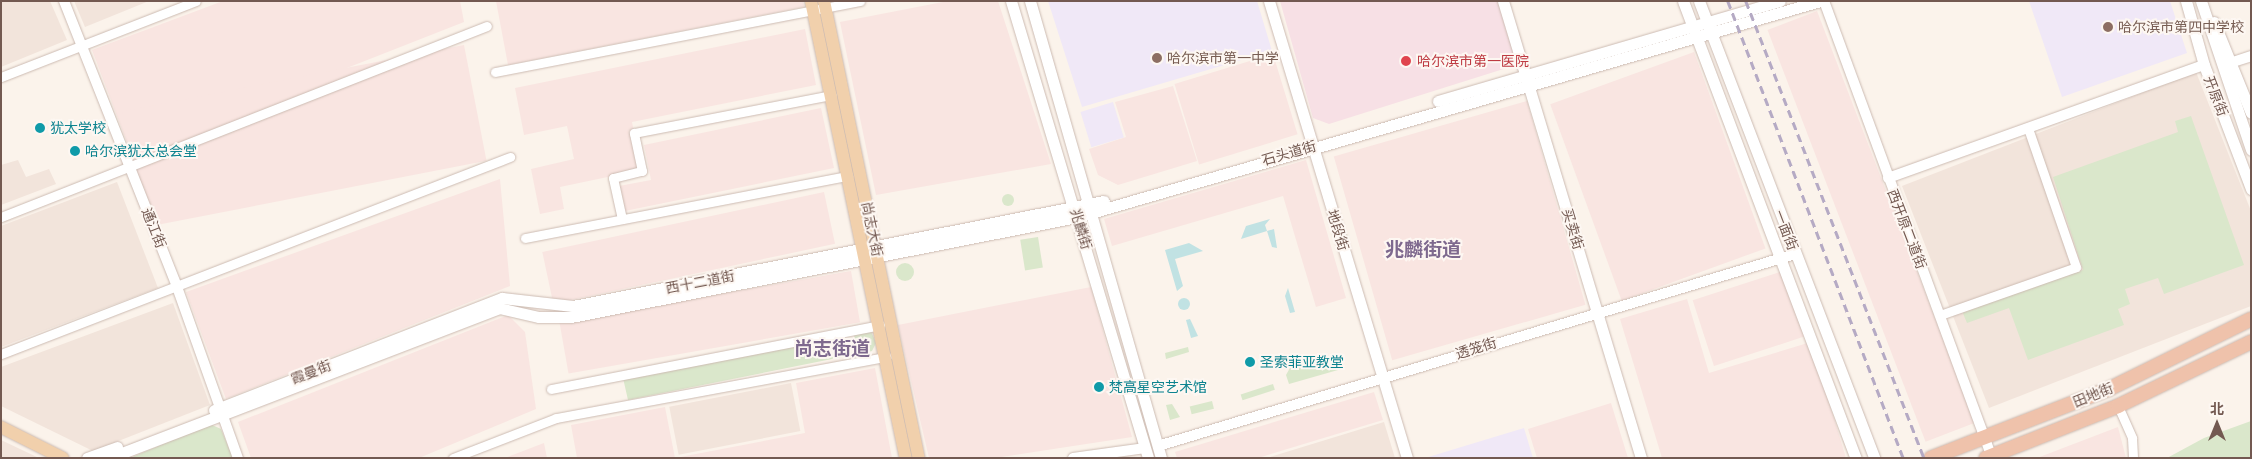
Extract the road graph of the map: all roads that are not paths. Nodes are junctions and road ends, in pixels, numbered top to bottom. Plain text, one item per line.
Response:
1 (64, 1) edge
2 (196, 1) edge
3 (860, 1) edge
4 (1011, 1) edge
5 (1030, 1) edge
6 (1269, 1) edge
7 (1503, 1) edge
8 (1683, 1) edge
9 (1699, 1) edge
10 (1780, 1) edge
11 (1820, 1) edge
12 (1824, 1) edge
13 (2186, 1) edge
14 (2203, 1) edge
15 (819, 5) edge
16 (1706, 21) junction
17 (487, 26) dead end
18 (1694, 30) junction
19 (1710, 32) junction
20 (82, 47) junction
21 (2251, 56) edge
22 (2233, 62) junction
23 (2204, 64) junction
24 (495, 72) dead end
25 (1, 77) edge
26 (1526, 79) junction
27 (831, 94) junction
28 (2251, 113) edge
29 (2028, 128) junction
30 (1312, 143) junction
31 (2251, 150) edge
32 (510, 157) dead end
33 (129, 166) junction
34 (848, 176) junction
35 (1888, 178) junction
36 (2251, 189) edge
37 (1090, 209) junction
38 (1076, 212) junction
39 (1, 217) edge
40 (622, 219) junction
41 (525, 238) dead end
42 (870, 254) junction
43 (1796, 254) junction
44 (1781, 258) junction
45 (177, 287) junction
46 (536, 303) joint
47 (1598, 311) junction
48 (1940, 315) junction
49 (539, 317) joint
50 (2251, 319) edge
51 (880, 325) junction
52 (2251, 342) edge
53 (1, 354) edge
54 (886, 357) junction
55 (1383, 378) junction
56 (551, 390) dead end
57 (2118, 406) junction
58 (220, 410) junction
59 (1, 427) edge
60 (1985, 437) junction
61 (1158, 446) junction
62 (1147, 453) edge
63 (1989, 457) edge
64 (64, 458) edge
65 (87, 458) edge
66 (109, 458) edge
67 (238, 458) edge
68 (452, 458) edge
69 (906, 458) edge
70 (919, 458) edge
71 (1073, 458) edge
72 (1161, 458) edge
73 (1407, 458) edge
74 (1640, 458) edge
75 (1856, 458) edge
76 (1874, 458) edge
77 (1931, 458) edge
78 (2133, 458) edge

1 - 20 street, 通江街
2 - 20 street
3 - 15 street
4 - 38 main road, 兆麟街
5 - 37 main road, 兆麟街
6 - 30 main road, 地段街
7 - 26 main road, 买卖街
8 - 18 main road, 一面街
9 - 16 main road, 一面街
10 - 16 main road, 石头道街
11 - 19 main road, 石头道街
12 - 35 street, 西开原二道街
13 - 23 main road, 开原街
14 - 22 main road, 开原街
14 - 31 main road, 开原街
15 - 24 street
15 - 27 main road, 尚志大街
15 - 42 main road, 尚志大街
16 - 18 main road, 石头道街
16 - 19 main road, 一面街
17 - 33 street
18 - 19 main road, 石头道街
18 - 26 main road, 石头道街
18 - 44 main road, 一面街
19 - 43 main road, 一面街
20 - 25 street
20 - 33 street, 通江街
21 - 22 street
22 - 28 main road, 开原街
23 - 29 street
23 - 36 main road, 开原街
26 - 30 main road, 石头道街
26 - 47 main road, 买卖街
27 - 34 main road, 尚志大街
27 - 40 street
29 - 35 street
29 - 48 street
30 - 37 main road, 石头道街
30 - 55 main road, 地段街
32 - 45 street
33 - 39 street
33 - 45 street, 通江街
34 - 40 street
34 - 42 main road, 尚志大街
35 - 48 street, 西开原二道街
37 - 38 main road, 石头道街
37 - 61 main road, 兆麟街
38 - 42 main road, 石头道街
38 - 62 main road, 兆麟街
40 - 41 street
42 - 46 main road, 西十二道街
42 - 49 main road, 西十二道街
42 - 51 main road, 尚志大街
42 - 70 main road, 尚志大街
43 - 44 street, 透笼街
43 - 76 main road, 一面街
44 - 47 street, 透笼街
44 - 75 main road, 一面街
45 - 53 street
45 - 58 street, 通江街
46 - 58 main road, 霞曼街
47 - 55 street, 透笼街
47 - 74 main road, 买卖街
48 - 60 street, 西开原二道街
49 - 58 main road, 霞曼街
50 - 60 highway, 田地街
51 - 54 main road, 尚志大街
51 - 56 street
52 - 57 highway, 田地街
54 - 68 street
54 - 69 main road, 尚志大街
55 - 61 street, 透笼街
55 - 73 main road, 地段街
57 - 63 highway, 田地街
57 - 78 street
58 - 65 main road, 霞曼街
58 - 66 main road, 霞曼街
58 - 67 street, 通江街
59 - 64 main road
60 - 63 street, 西开原二道街
60 - 77 highway, 田地街
61 - 72 main road, 兆麟街
62 - 71 street

